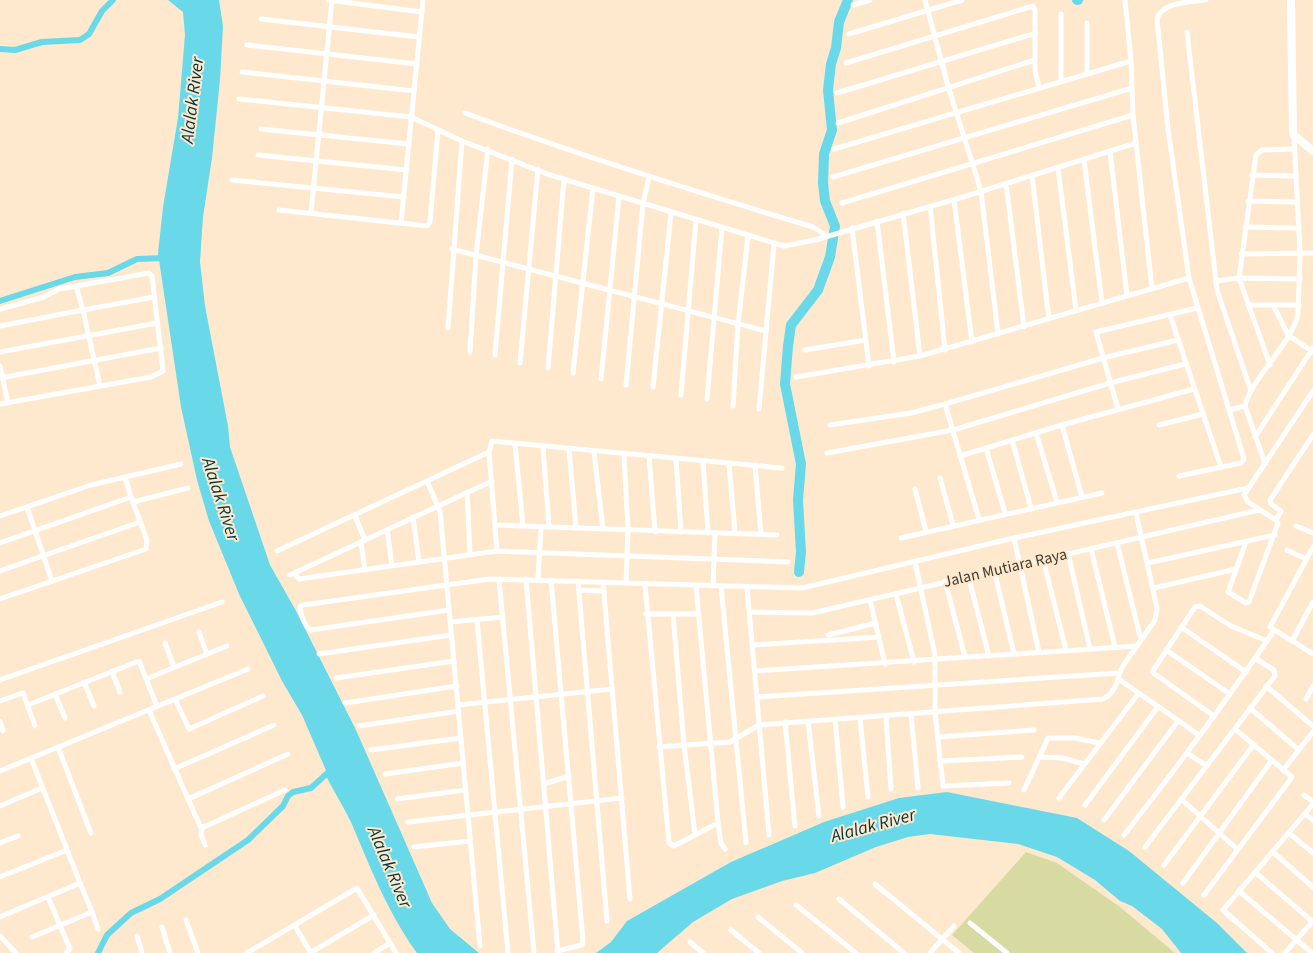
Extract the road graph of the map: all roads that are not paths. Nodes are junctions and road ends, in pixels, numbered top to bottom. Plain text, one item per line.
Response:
1 (331, 0) edge
2 (423, 0) edge
3 (870, 0) edge
4 (925, 0) edge
5 (962, 0) edge
6 (1125, 0) edge
7 (1206, 0) edge
8 (1291, 0) edge
9 (853, 5) dead end
10 (928, 10) junction
11 (422, 12) junction
12 (1060, 14) dead end
13 (260, 19) dead end
14 (1087, 23) dead end
15 (329, 27) junction
16 (1187, 32) dead end
17 (1036, 33) junction
18 (849, 34) dead end
19 (935, 36) junction
20 (420, 37) junction
21 (247, 45) dead end
22 (327, 54) junction
23 (1035, 60) junction
24 (941, 61) junction
25 (1131, 61) junction
26 (417, 64) junction
27 (846, 64) dead end
28 (242, 72) dead end
29 (1087, 74) junction
30 (323, 80) junction
31 (1060, 81) junction
32 (948, 86) junction
33 (1039, 87) junction
34 (1132, 88) junction
35 (414, 91) junction
36 (837, 93) dead end
37 (239, 99) dead end
38 (320, 108) junction
39 (957, 112) junction
40 (465, 113) dead end
41 (1133, 115) junction
42 (411, 117) junction
43 (838, 123) dead end
44 (261, 130) dead end
45 (438, 130) junction
46 (318, 135) junction
47 (1294, 136) junction
48 (966, 138) junction
49 (462, 141) junction
50 (1136, 143) junction
51 (409, 144) junction
52 (488, 149) junction
53 (834, 149) dead end
54 (1294, 150) junction
55 (1110, 151) junction
56 (1313, 151) edge
57 (258, 155) dead end
58 (512, 159) junction
59 (1084, 160) junction
60 (315, 161) junction
61 (973, 164) junction
62 (1058, 168) junction
63 (538, 169) junction
64 (406, 170) junction
65 (1252, 175) junction
66 (1032, 176) junction
67 (1296, 176) junction
68 (649, 177) junction
69 (833, 177) dead end
70 (564, 179) junction
71 (232, 180) dead end
72 (1006, 183) junction
73 (313, 186) junction
74 (593, 188) junction
75 (981, 191) junction
76 (404, 197) junction
77 (619, 197) junction
78 (954, 200) junction
79 (1248, 202) junction
80 (1298, 202) junction
81 (842, 203) dead end
82 (643, 204) junction
83 (930, 206) junction
84 (279, 210) dead end
85 (311, 213) junction
86 (671, 213) junction
87 (903, 213) junction
88 (696, 220) junction
89 (877, 221) junction
90 (401, 223) junction
91 (1245, 227) junction
92 (722, 228) junction
93 (1299, 228) junction
94 (849, 229) junction
95 (830, 235) junction
96 (748, 236) junction
97 (774, 244) junction
98 (452, 250) junction
99 (1300, 253) junction
100 (1313, 253) edge
101 (1241, 254) junction
102 (476, 256) junction
103 (503, 263) junction
104 (529, 270) junction
105 (556, 276) junction
106 (1189, 278) junction
107 (1239, 278) junction
108 (1300, 280) junction
109 (1216, 282) junction
110 (581, 284) junction
111 (76, 286) junction
112 (1152, 289) junction
113 (610, 291) junction
114 (1127, 296) junction
115 (154, 297) junction
116 (634, 297) junction
117 (1102, 303) junction
118 (662, 304) junction
119 (1248, 305) junction
120 (1273, 305) junction
121 (1299, 305) junction
122 (1196, 308) junction
123 (0, 309) edge
124 (83, 310) junction
125 (1076, 310) junction
126 (688, 311) junction
127 (1170, 315) junction
128 (715, 318) junction
129 (1049, 319) junction
130 (157, 323) junction
131 (738, 324) junction
132 (0, 326) edge
133 (1024, 327) junction
134 (448, 328) dead end
135 (766, 332) junction
136 (998, 334) junction
137 (88, 335) junction
138 (1288, 335) junction
139 (866, 340) junction
140 (1178, 340) junction
141 (972, 342) junction
142 (161, 348) junction
143 (805, 350) dead end
144 (946, 350) junction
145 (1312, 351) edge
146 (0, 352) edge
147 (470, 352) dead end
148 (496, 355) dead end
149 (920, 356) junction
150 (1103, 358) junction
151 (94, 362) junction
152 (894, 362) junction
153 (520, 363) dead end
154 (1185, 364) junction
155 (1270, 365) junction
156 (0, 366) edge
157 (869, 366) junction
158 (548, 368) dead end
159 (573, 373) dead end
160 (796, 377) dead end
161 (1, 378) edge
162 (601, 379) dead end
163 (1110, 383) junction
164 (626, 385) dead end
165 (100, 386) junction
166 (653, 388) dead end
167 (1194, 389) junction
168 (1251, 391) junction
169 (1313, 391) edge
170 (681, 395) dead end
171 (707, 399) dead end
172 (8, 403) junction
173 (0, 404) edge
174 (945, 404) junction
175 (733, 406) dead end
176 (1245, 406) junction
177 (759, 409) dead end
178 (1118, 409) junction
179 (1229, 410) junction
180 (1203, 414) junction
181 (1062, 424) junction
182 (830, 425) dead end
183 (1159, 425) dead end
184 (953, 430) junction
185 (1036, 433) junction
186 (1313, 436) edge
187 (1255, 437) junction
188 (1012, 440) junction
189 (515, 444) junction
190 (543, 447) junction
191 (986, 448) junction
192 (568, 449) junction
193 (489, 452) junction
194 (594, 452) junction
195 (827, 453) dead end
196 (624, 454) junction
197 (650, 456) junction
198 (960, 456) junction
199 (676, 458) junction
200 (703, 461) junction
201 (181, 464) dead end
202 (729, 464) junction
203 (1265, 464) junction
204 (756, 465) junction
205 (1221, 467) junction
206 (782, 468) dead end
207 (1178, 476) dead end
208 (125, 478) junction
209 (940, 478) dead end
210 (427, 481) junction
211 (492, 481) junction
212 (188, 488) dead end
213 (1248, 488) junction
214 (915, 489) dead end
215 (467, 492) junction
216 (1102, 493) dead end
217 (1082, 497) junction
218 (132, 500) junction
219 (1057, 502) junction
220 (438, 505) junction
221 (27, 507) junction
222 (1031, 508) junction
223 (1259, 510) junction
224 (1005, 513) junction
225 (1136, 513) junction
226 (0, 516) edge
227 (355, 516) junction
228 (412, 517) junction
229 (979, 519) junction
230 (1276, 520) junction
231 (140, 522) junction
232 (496, 525) junction
233 (953, 525) junction
234 (523, 526) junction
235 (1296, 526) dead end
236 (541, 527) junction
237 (549, 527) junction
238 (576, 528) junction
239 (603, 529) junction
240 (35, 530) junction
241 (387, 530) junction
242 (628, 530) junction
243 (926, 531) junction
244 (655, 532) junction
245 (681, 532) junction
246 (708, 533) junction
247 (1313, 533) edge
248 (715, 534) junction
249 (735, 534) junction
250 (760, 534) junction
251 (777, 535) dead end
252 (1275, 535) junction
253 (901, 538) dead end
254 (1014, 538) junction
255 (1142, 538) junction
256 (363, 541) junction
257 (1246, 542) junction
258 (0, 543) edge
259 (1117, 543) junction
260 (1313, 547) edge
261 (1091, 548) junction
262 (1287, 550) dead end
263 (277, 551) dead end
264 (497, 551) junction
265 (470, 554) junction
266 (540, 554) junction
267 (1068, 554) junction
268 (43, 555) junction
269 (627, 556) junction
270 (444, 557) junction
271 (1043, 559) junction
272 (1306, 559) junction
273 (714, 560) junction
274 (419, 562) junction
275 (788, 562) dead end
276 (915, 562) junction
277 (1148, 563) junction
278 (1019, 564) junction
279 (392, 565) junction
280 (365, 570) junction
281 (994, 570) junction
282 (1236, 570) junction
283 (0, 571) edge
284 (968, 575) junction
285 (499, 579) junction
286 (538, 579) junction
287 (526, 580) junction
288 (551, 580) junction
289 (578, 581) junction
290 (945, 581) junction
291 (52, 582) junction
292 (603, 582) junction
293 (446, 583) junction
294 (626, 583) junction
295 (645, 584) junction
296 (696, 586) junction
297 (713, 586) junction
298 (721, 586) junction
299 (921, 586) junction
300 (747, 587) junction
301 (1154, 588) junction
302 (579, 590) junction
303 (604, 591) junction
304 (896, 594) junction
305 (0, 600) edge
306 (870, 600) junction
307 (222, 602) dead end
308 (1313, 602) edge
309 (449, 610) junction
310 (750, 612) junction
311 (646, 614) junction
312 (673, 614) junction
313 (698, 614) junction
314 (503, 617) junction
315 (477, 620) junction
316 (450, 622) junction
317 (876, 624) junction
318 (1181, 627) junction
319 (199, 632) dead end
320 (1273, 632) junction
321 (828, 634) dead end
322 (451, 635) junction
323 (879, 637) junction
324 (1141, 640) junction
325 (1266, 642) junction
326 (1292, 642) junction
327 (165, 643) dead end
328 (753, 645) junction
329 (227, 646) dead end
330 (1137, 646) junction
331 (1115, 647) junction
332 (1090, 649) junction
333 (1066, 650) junction
334 (1166, 650) junction
335 (1039, 652) junction
336 (207, 654) junction
337 (319, 654) dead end
338 (1014, 654) junction
339 (1313, 654) edge
340 (989, 656) junction
341 (965, 657) junction
342 (935, 659) junction
343 (1256, 659) junction
344 (454, 661) junction
345 (914, 662) junction
346 (885, 664) junction
347 (174, 667) junction
348 (248, 669) dead end
349 (112, 671) junction
350 (755, 671) junction
351 (1246, 672) junction
352 (1120, 673) junction
353 (146, 678) junction
354 (336, 678) dead end
355 (0, 680) edge
356 (1120, 680) junction
357 (84, 682) junction
358 (934, 684) junction
359 (457, 686) junction
360 (1266, 686) junction
361 (1313, 686) edge
362 (612, 689) junction
363 (120, 692) dead end
364 (588, 692) junction
365 (55, 694) junction
366 (1138, 694) junction
367 (1230, 694) junction
368 (561, 695) junction
369 (263, 696) dead end
370 (757, 697) junction
371 (535, 698) junction
372 (175, 699) junction
373 (1306, 699) dead end
374 (0, 701) edge
375 (509, 701) junction
376 (345, 703) dead end
377 (484, 703) junction
378 (28, 705) junction
379 (458, 705) junction
380 (94, 706) dead end
381 (157, 706) junction
382 (1157, 708) junction
383 (1250, 708) junction
384 (149, 710) junction
385 (458, 711) junction
386 (935, 712) junction
387 (911, 714) junction
388 (886, 716) junction
389 (1214, 716) junction
390 (65, 718) dead end
391 (860, 718) junction
392 (835, 719) junction
393 (0, 721) edge
394 (808, 721) junction
395 (1178, 721) junction
396 (785, 722) junction
397 (759, 724) junction
398 (274, 725) dead end
399 (35, 726) dead end
400 (359, 726) dead end
401 (1313, 726) edge
402 (1034, 730) dead end
403 (1236, 730) junction
404 (4, 731) dead end
405 (1313, 732) edge
406 (1199, 735) junction
407 (938, 737) junction
408 (461, 738) junction
409 (736, 740) junction
410 (711, 744) junction
411 (1099, 744) junction
412 (1254, 744) junction
413 (684, 745) junction
414 (58, 747) junction
415 (660, 747) junction
416 (371, 750) dead end
417 (1299, 750) junction
418 (1187, 753) junction
419 (288, 754) dead end
420 (1022, 756) dead end
421 (1040, 757) junction
422 (31, 758) junction
423 (1272, 760) junction
424 (940, 761) junction
425 (463, 763) junction
426 (1084, 764) junction
427 (1207, 766) junction
428 (174, 769) junction
429 (1283, 770) junction
430 (0, 771) edge
431 (385, 774) dead end
432 (569, 776) junction
433 (1009, 783) dead end
434 (544, 784) junction
435 (42, 788) junction
436 (918, 788) dead end
437 (891, 789) dead end
438 (285, 790) dead end
439 (465, 790) junction
440 (1024, 790) dead end
441 (1304, 795) dead end
442 (868, 797) dead end
443 (622, 798) junction
444 (1059, 798) dead end
445 (188, 799) junction
446 (397, 799) dead end
447 (1181, 799) junction
448 (597, 801) junction
449 (572, 803) junction
450 (1313, 803) edge
451 (0, 806) edge
452 (546, 806) junction
453 (1085, 806) dead end
454 (843, 807) dead end
455 (520, 808) junction
456 (494, 811) junction
457 (1305, 814) junction
458 (467, 815) junction
459 (819, 816) dead end
460 (1200, 816) junction
461 (1104, 820) dead end
462 (1313, 820) edge
463 (408, 822) dead end
464 (718, 822) junction
465 (795, 826) dead end
466 (202, 827) junction
467 (1220, 832) junction
468 (91, 833) dead end
469 (1289, 833) junction
470 (695, 834) junction
471 (769, 835) dead end
472 (1124, 835) dead end
473 (18, 836) dead end
474 (470, 842) junction
475 (0, 843) edge
476 (746, 843) dead end
477 (205, 845) dead end
478 (414, 847) dead end
479 (1145, 847) dead end
480 (725, 849) dead end
481 (1237, 849) junction
482 (67, 850) junction
483 (1273, 852) junction
484 (1313, 853) edge
485 (1164, 865) dead end
486 (1256, 872) junction
487 (0, 877) edge
488 (80, 882) junction
489 (1183, 883) dead end
490 (875, 884) dead end
491 (1313, 887) edge
492 (1239, 891) junction
493 (1204, 894) dead end
494 (48, 897) junction
495 (630, 899) dead end
496 (840, 899) dead end
497 (796, 905) dead end
498 (92, 912) junction
499 (374, 915) junction
500 (0, 917) edge
501 (758, 917) dead end
502 (186, 920) dead end
503 (607, 921) dead end
504 (1313, 921) edge
505 (970, 923) dead end
506 (60, 925) junction
507 (296, 926) junction
508 (954, 926) dead end
509 (162, 928) dead end
510 (98, 929) dead end
511 (731, 930) dead end
512 (0, 936) edge
513 (137, 936) dead end
514 (32, 937) dead end
515 (941, 938) junction
516 (1296, 940) junction
517 (690, 942) dead end
518 (390, 943) junction
519 (480, 946) dead end
520 (558, 952) edge
521 (16, 953) edge
522 (66, 953) edge
523 (142, 953) edge
524 (170, 953) edge
525 (198, 953) edge
526 (247, 953) edge
527 (311, 953) edge
528 (374, 953) edge
529 (396, 953) edge
530 (508, 953) edge
531 (534, 953) edge
532 (703, 953) edge
533 (759, 953) edge
534 (802, 953) edge
535 (856, 953) edge
536 (904, 953) edge
537 (930, 953) edge
538 (959, 953) edge
539 (1007, 953) edge
540 (1272, 953) edge
541 (1285, 953) edge
542 (1312, 953) edge

1 - 11 street
1 - 15 street
2 - 11 street
3 - 9 street
4 - 10 street
5 - 10 street
6 - 25 street
7 - 106 street
8 - 47 street
10 - 18 street
10 - 19 street
11 - 20 street
12 - 31 street
13 - 15 street
14 - 29 street
15 - 20 street
15 - 22 street
16 - 109 street
17 - 19 street
17 - 23 street
17 - 24 street
19 - 24 street
19 - 27 street
20 - 26 street
21 - 22 street
22 - 26 street
22 - 30 street
23 - 32 street
23 - 33 street
24 - 32 street
24 - 36 street
25 - 29 street
25 - 34 street
26 - 35 street
28 - 30 street
29 - 31 street
30 - 35 street
30 - 38 street
31 - 33 street
32 - 39 street
32 - 43 street
33 - 39 street
34 - 41 street
34 - 48 street
35 - 42 street
37 - 38 street
38 - 42 street
38 - 46 street
39 - 48 street
39 - 53 street
40 - 68 street
41 - 50 street
41 - 61 street
42 - 45 street
42 - 51 street
44 - 46 street
45 - 49 street
45 - 90 street
46 - 51 street
46 - 60 street
47 - 54 street
47 - 56 street
48 - 61 street
48 - 69 street
49 - 52 street
49 - 98 street
50 - 55 street
50 - 112 street
51 - 64 street
52 - 58 street
52 - 102 street
54 - 65 street
54 - 67 street
55 - 59 street
55 - 114 street
57 - 60 street
58 - 63 street
58 - 103 street
59 - 62 street
59 - 117 street
60 - 64 street
60 - 73 street
61 - 75 street
61 - 81 street
62 - 66 street
62 - 125 street
63 - 70 street
63 - 104 street
64 - 76 street
65 - 67 street
65 - 79 street
66 - 72 street
66 - 129 street
67 - 80 street
68 - 82 street
68 - 95 street
70 - 74 street
70 - 105 street
71 - 73 street
72 - 75 street
72 - 133 street
73 - 76 street
73 - 85 street
74 - 77 street
74 - 110 street
75 - 78 street
75 - 136 street
76 - 90 street
77 - 82 street
77 - 113 street
78 - 83 street
78 - 141 street
79 - 80 street
79 - 91 street
80 - 93 street
82 - 86 street
82 - 116 street
83 - 87 street
83 - 144 street
84 - 85 street
85 - 90 street
86 - 88 street
86 - 118 street
87 - 89 street
87 - 149 street
88 - 92 street
88 - 126 street
89 - 94 street
89 - 152 street
91 - 93 street
91 - 101 street
92 - 96 street
92 - 128 street
93 - 99 street
94 - 95 street
94 - 139 street
95 - 97 street
96 - 97 street
96 - 131 street
97 - 135 street
98 - 102 street
98 - 134 street
99 - 100 street
99 - 101 street
99 - 108 street
101 - 107 street
102 - 103 street
102 - 147 street
103 - 104 street
103 - 148 street
104 - 105 street
104 - 153 street
105 - 110 street
105 - 158 street
106 - 112 street
106 - 122 street
107 - 108 street
107 - 109 street
107 - 119 street
108 - 121 street
109 - 168 street
110 - 113 street
110 - 159 street
111 - 115 street
111 - 123 street
111 - 124 street
112 - 114 street
113 - 116 street
113 - 162 street
114 - 117 street
115 - 124 street
115 - 130 street
116 - 118 street
116 - 164 street
117 - 125 street
118 - 126 street
118 - 166 street
119 - 120 street
119 - 155 street
120 - 121 street
120 - 138 street
121 - 138 street
122 - 127 street
122 - 179 street
124 - 132 street
124 - 137 street
125 - 129 street
126 - 128 street
126 - 170 street
127 - 140 street
127 - 150 street
128 - 131 street
128 - 171 street
129 - 133 street
130 - 137 street
130 - 142 street
131 - 135 street
131 - 175 street
133 - 136 street
135 - 177 street
136 - 141 street
137 - 146 street
137 - 151 street
138 - 145 street
138 - 155 street
139 - 143 street
139 - 157 street
140 - 150 street
140 - 154 street
141 - 144 street
142 - 151 street
142 - 165 street
144 - 149 street
145 - 187 street
149 - 152 street
150 - 163 street
150 - 174 street
151 - 161 street
151 - 165 street
152 - 157 street
154 - 163 street
154 - 167 street
155 - 168 street
156 - 161 street
157 - 160 street
161 - 172 street
163 - 178 street
163 - 184 street
165 - 172 street
167 - 178 street
167 - 180 street
168 - 176 street
169 - 203 street
172 - 173 street
174 - 182 street
174 - 184 street
176 - 179 street
176 - 187 street
178 - 181 street
179 - 205 street
180 - 183 street
180 - 205 street
181 - 185 street
181 - 217 street
184 - 195 street
184 - 198 street
185 - 188 street
185 - 219 street
186 - 230 street
187 - 203 street
188 - 191 street
188 - 222 street
189 - 190 street
189 - 193 street
189 - 234 street
190 - 192 street
190 - 237 street
191 - 198 street
191 - 224 street
192 - 194 street
192 - 238 street
193 - 210 street
193 - 211 street
194 - 196 street
194 - 239 street
196 - 197 street
196 - 242 street
197 - 199 street
197 - 244 street
198 - 229 street
199 - 200 street
199 - 245 street
200 - 202 street
200 - 246 street
201 - 208 street
202 - 204 street
202 - 249 street
203 - 213 street
204 - 206 street
204 - 250 street
205 - 207 street
208 - 218 street
208 - 221 street
209 - 233 street
210 - 220 street
210 - 227 street
211 - 215 street
211 - 232 street
212 - 218 street
213 - 223 street
213 - 225 street
214 - 243 street
215 - 220 street
215 - 265 street
216 - 217 street
217 - 219 street
218 - 231 street
218 - 240 street
219 - 222 street
220 - 228 street
220 - 270 street
221 - 226 street
221 - 240 street
222 - 224 street
223 - 230 street
223 - 255 street, Jalan Mutiara Raya
224 - 229 street
225 - 254 street
225 - 255 street
227 - 256 street
227 - 263 street
228 - 241 street
228 - 274 street
229 - 233 street
230 - 252 street
231 - 268 street
231 - 291 street
232 - 234 street
232 - 264 street
233 - 243 street
234 - 236 street
235 - 247 street
236 - 237 street
236 - 266 street
237 - 238 street
238 - 239 street
239 - 242 street
240 - 258 street
240 - 268 street
241 - 256 street
241 - 279 street
242 - 244 street
242 - 269 street
243 - 253 street
244 - 245 street
245 - 246 street
246 - 248 street
248 - 249 street
248 - 273 street
249 - 250 street
250 - 251 street
252 - 257 street
252 - 282 street
254 - 276 street
254 - 278 street
255 - 259 street, Jalan Mutiara Raya
255 - 277 street
256 - 280 street
256 - 280 street
257 - 277 street
257 - 282 street
259 - 261 street, Jalan Mutiara Raya
259 - 324 street
260 - 272 street
261 - 267 street, Jalan Mutiara Raya
261 - 331 street
262 - 272 street
264 - 265 street
264 - 266 street
265 - 270 street
266 - 269 street
266 - 286 street
267 - 271 street, Jalan Mutiara Raya
267 - 332 street
268 - 283 street
268 - 291 street
269 - 273 street
269 - 294 street
270 - 274 street
270 - 293 street
271 - 278 street, Jalan Mutiara Raya
271 - 333 street
272 - 320 street
273 - 275 street
273 - 297 street
274 - 279 street
276 - 299 street
276 - 300 street
277 - 301 street
278 - 281 street, Jalan Mutiara Raya
278 - 335 street
279 - 280 street
281 - 284 street, Jalan Mutiara Raya
281 - 338 street
282 - 301 street
284 - 290 street, Jalan Mutiara Raya
284 - 340 street
285 - 287 street
285 - 293 street
285 - 314 street
286 - 287 street
286 - 288 street
287 - 371 street
288 - 289 street
288 - 368 street
289 - 292 street
289 - 302 street
290 - 299 street, Jalan Mutiara Raya
290 - 341 street
291 - 305 street
292 - 294 street
292 - 303 street
293 - 309 street
293 - 309 street
294 - 295 street
295 - 296 street
295 - 311 street
296 - 297 street
296 - 313 street
297 - 298 street
298 - 300 street
298 - 409 street
299 - 304 street, Jalan Mutiara Raya
299 - 342 street
300 - 310 street
301 - 324 street
302 - 303 street
302 - 364 street
303 - 362 street
304 - 306 street, Jalan Mutiara Raya
304 - 345 street
306 - 310 street, Jalan Mutiara Raya
306 - 317 street
307 - 355 street
308 - 326 street
309 - 316 street
310 - 328 street
311 - 312 street
311 - 415 street
312 - 313 street
312 - 413 street
313 - 410 street
314 - 315 street
314 - 375 street
315 - 316 street
315 - 377 street
316 - 322 street
317 - 321 street
317 - 323 street
318 - 325 street
318 - 334 street
318 - 351 street
319 - 336 street
320 - 325 street
320 - 326 street
322 - 337 street
322 - 344 street
323 - 328 street
323 - 346 street
324 - 330 street
325 - 343 street
326 - 339 street
327 - 347 street
328 - 350 street
329 - 336 street
330 - 331 street
330 - 352 street
331 - 332 street
332 - 333 street
333 - 335 street
334 - 367 street
334 - 389 street
335 - 338 street
336 - 347 street
338 - 340 street
340 - 341 street
341 - 342 street
342 - 345 street
342 - 358 street
343 - 351 street
343 - 360 street
344 - 354 street
344 - 359 street
345 - 346 street
346 - 350 street
347 - 353 street
348 - 372 street
349 - 353 street
349 - 357 street
349 - 363 street
350 - 370 street
351 - 367 street
352 - 356 street
352 - 358 street
353 - 381 street
356 - 366 street
356 - 386 street
357 - 365 street
357 - 380 street
358 - 370 street
358 - 386 street
359 - 376 street
359 - 379 street
360 - 383 street
360 - 401 street
361 - 373 street
362 - 364 street
362 - 443 street
364 - 368 street
364 - 448 street
365 - 378 street
365 - 390 street
366 - 382 street
366 - 411 street
367 - 389 street
368 - 371 street
368 - 432 street
369 - 372 street
370 - 397 street
371 - 375 street
371 - 434 street
372 - 381 street
374 - 378 street
375 - 377 street
375 - 455 street
377 - 379 street
377 - 456 street
378 - 399 street
379 - 385 street
381 - 384 street
382 - 395 street
382 - 453 street
383 - 403 street
383 - 417 street
384 - 414 street
384 - 428 street
385 - 400 street
385 - 408 street
386 - 387 street
386 - 407 street
387 - 388 street
387 - 436 street
388 - 391 street
388 - 437 street
389 - 406 street
391 - 392 street
391 - 442 street
392 - 394 street
392 - 454 street
393 - 404 street
394 - 396 street
394 - 459 street
395 - 406 street
395 - 461 street
396 - 397 street
396 - 465 street
397 - 409 street
397 - 471 street
398 - 428 street
402 - 407 street
403 - 412 street
403 - 427 street
405 - 417 street
406 - 418 street
407 - 424 street
408 - 416 street
408 - 425 street
409 - 410 street
409 - 476 street
410 - 413 street
410 - 464 street
411 - 421 street
411 - 426 street
412 - 423 street
412 - 460 street
413 - 415 street
413 - 470 street
414 - 422 street
414 - 468 street
415 - 470 street
417 - 429 street
418 - 427 street
418 - 472 street
419 - 445 street
420 - 424 street
421 - 426 street
421 - 440 street
422 - 430 street
422 - 435 street
423 - 429 street
423 - 467 street
424 - 433 street
425 - 431 street
425 - 439 street
426 - 444 street
427 - 447 street
428 - 445 street
429 - 481 street
432 - 434 street
432 - 449 street
434 - 452 street
435 - 451 street
435 - 482 street
438 - 466 street
439 - 446 street
439 - 458 street
441 - 450 street
443 - 448 street
443 - 495 street
445 - 466 street
447 - 460 street
447 - 479 street
448 - 449 street
448 - 503 street
449 - 452 street
449 - 520 street
450 - 457 street
452 - 455 street
452 - 520 street
455 - 456 street
455 - 531 street
456 - 458 street
456 - 530 street
457 - 462 street
457 - 469 street
458 - 463 street
458 - 474 street
460 - 467 street
460 - 485 street
464 - 470 street
464 - 480 street
466 - 477 street
467 - 481 street
467 - 489 street
469 - 483 street
469 - 484 street
473 - 475 street
474 - 478 street
474 - 519 street
481 - 493 street
482 - 487 street
482 - 488 street
483 - 486 street
483 - 491 street
486 - 492 street
486 - 504 street
488 - 494 street
488 - 498 street
490 - 515 street
492 - 516 street
492 - 540 street
494 - 500 street
494 - 506 street
496 - 536 street
497 - 535 street
498 - 506 street
498 - 510 street
499 - 507 street
499 - 518 street
499 - 527 street
501 - 534 street
502 - 525 street
504 - 516 street
505 - 539 street
506 - 514 street
506 - 522 street
507 - 526 street
507 - 527 street
508 - 515 street
509 - 524 street
511 - 533 street
512 - 521 street
513 - 523 street
515 - 537 street
515 - 538 street
516 - 541 street
516 - 542 street
517 - 532 street
518 - 528 street
518 - 529 street

